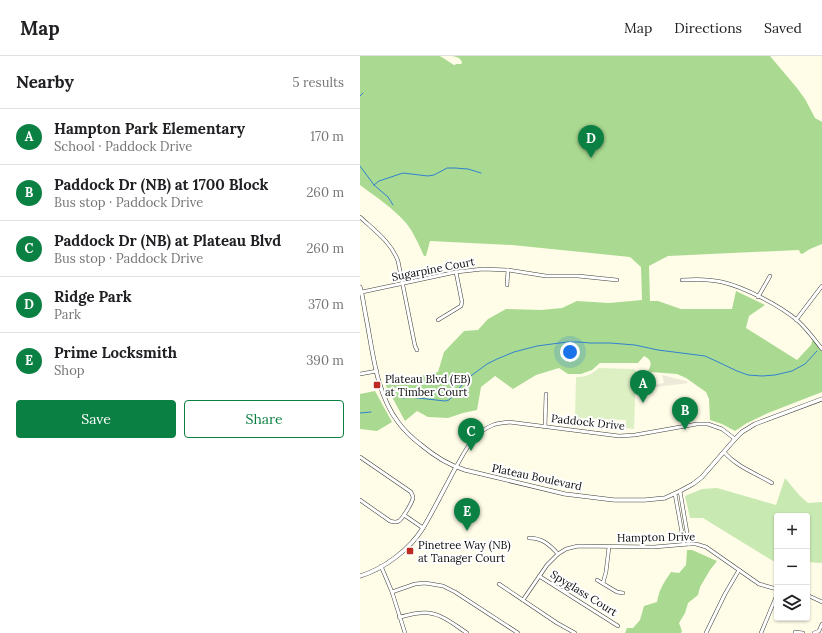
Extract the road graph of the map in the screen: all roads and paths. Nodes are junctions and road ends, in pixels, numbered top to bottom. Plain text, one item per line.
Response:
1 (360, 217) edge
2 (508, 270) junction
3 (456, 272) junction
4 (770, 276) dead end
5 (617, 280) dead end
6 (682, 280) dead end
7 (403, 284) junction
8 (507, 285) dead end
9 (822, 286) edge
10 (360, 287) edge
11 (362, 292) junction
12 (758, 297) junction
13 (438, 320) dead end
14 (796, 320) junction
15 (822, 349) edge
16 (417, 350) dead end
17 (377, 371) junction
18 (360, 374) edge
19 (546, 394) dead end
20 (822, 399) edge
21 (545, 427) junction
22 (735, 439) junction
23 (724, 452) junction
24 (360, 457) edge
25 (456, 467) junction
26 (772, 483) dead end
27 (680, 492) junction
28 (675, 494) junction
29 (360, 500) edge
30 (404, 514) junction
31 (423, 528) junction
32 (529, 538) dead end
33 (684, 544) junction
34 (689, 544) junction
35 (609, 547) junction
36 (558, 554) junction
37 (381, 566) junction
38 (740, 570) junction
39 (360, 576) edge
40 (540, 576) junction
41 (597, 580) dead end
42 (603, 583) junction
43 (499, 584) dead end
44 (774, 588) edge
45 (392, 592) junction
46 (623, 593) dead end
47 (810, 596) edge
48 (523, 600) junction
49 (774, 602) edge
50 (822, 602) edge
51 (399, 617) junction
52 (822, 624) edge
53 (618, 626) dead end
54 (795, 632) edge
55 (405, 633) edge
56 (467, 633) edge
57 (518, 633) edge
58 (575, 633) edge
59 (706, 633) edge
60 (760, 633) edge
61 (803, 633) edge
62 (814, 633) edge

1 - 7 street
2 - 3 street, Sugarpine Court
2 - 5 street, Sugarpine Court
2 - 8 street
3 - 7 street, Sugarpine Court
3 - 13 street
4 - 12 street
6 - 12 street
7 - 11 street, Sugarpine Court
7 - 16 street
9 - 14 street
10 - 11 street, Plateau Boulevard
11 - 17 street, Plateau Boulevard
12 - 14 street
14 - 15 street
17 - 18 street
17 - 25 street, Plateau Boulevard
19 - 21 street
20 - 22 street, Plateau Boulevard
21 - 22 street, Paddock Drive
21 - 25 street, Paddock Drive
22 - 23 street, Plateau Boulevard
23 - 26 street
23 - 27 street, Plateau Boulevard
24 - 30 street
25 - 28 street, Plateau Boulevard
25 - 31 street
27 - 28 street, Plateau Boulevard
27 - 34 street
28 - 33 street
29 - 30 street
30 - 31 street
31 - 37 street
32 - 36 street
33 - 34 street, Hampton Drive
33 - 35 street, Hampton Drive
34 - 38 street, Hampton Drive
35 - 36 street, Hampton Drive
35 - 42 street
36 - 40 street, Hampton Drive
37 - 39 street
37 - 45 street
38 - 44 street, Hampton Drive
38 - 59 street
40 - 48 street, Hampton Drive
40 - 53 street, Spyglass Court
41 - 42 street
42 - 46 street
43 - 48 street
45 - 51 street
45 - 57 street
47 - 50 street
48 - 58 street
49 - 60 street
51 - 55 street
51 - 56 street
52 - 62 street
54 - 61 street

